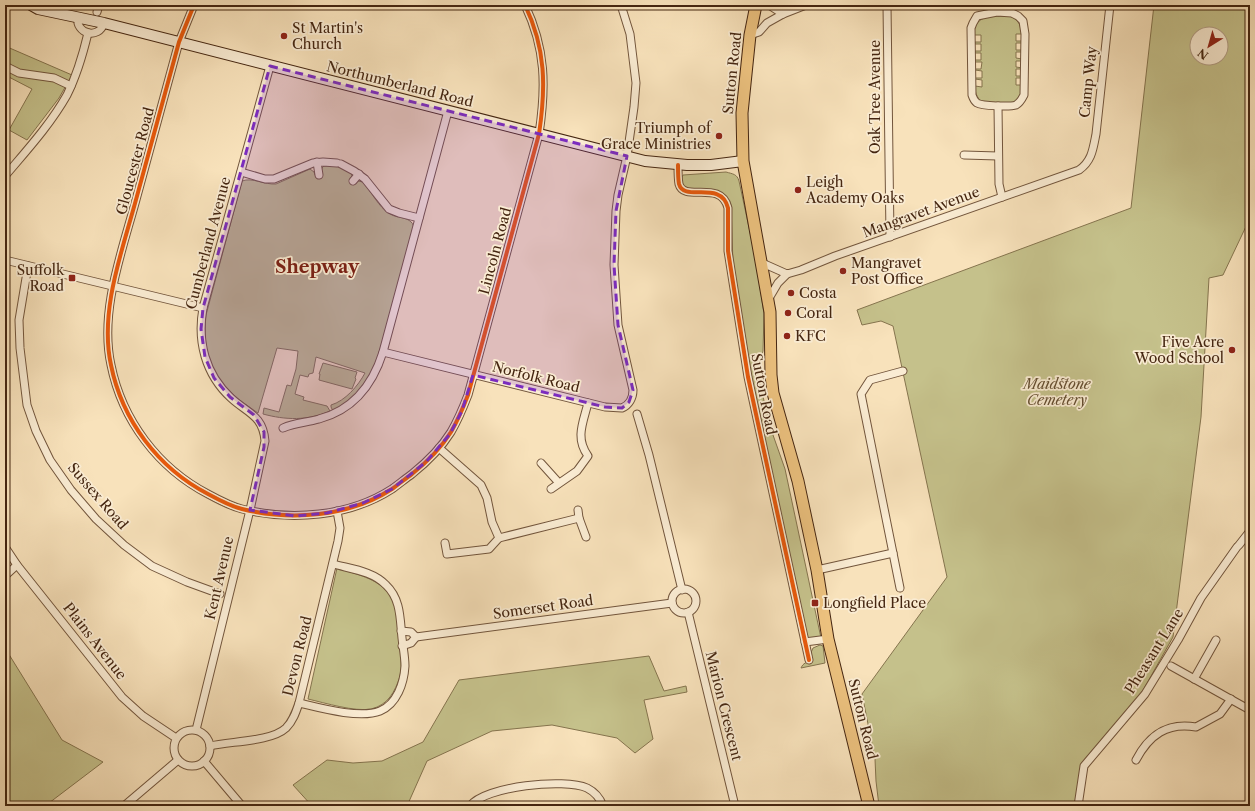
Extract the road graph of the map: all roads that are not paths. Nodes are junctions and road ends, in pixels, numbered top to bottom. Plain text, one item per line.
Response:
1 (31, 5) edge
2 (194, 5) edge
3 (525, 5) edge
4 (621, 5) edge
5 (756, 5) edge
6 (769, 5) edge
7 (806, 5) edge
8 (887, 5) edge
9 (1110, 5) edge
10 (997, 8) edge
11 (783, 14) junction
12 (78, 17) junction
13 (104, 23) junction
14 (88, 34) junction
15 (750, 35) junction
16 (179, 42) junction
17 (5, 66) edge
18 (270, 66) junction
19 (71, 86) junction
20 (998, 106) junction
21 (448, 111) junction
22 (539, 134) junction
23 (964, 155) dead end
24 (627, 156) junction
25 (998, 156) junction
26 (742, 161) junction
27 (1089, 161) joint
28 (317, 162) junction
29 (678, 165) junction
30 (241, 172) junction
31 (359, 174) junction
32 (320, 175) dead end
33 (5, 176) edge
34 (353, 181) dead end
35 (1002, 197) junction
36 (419, 218) junction
37 (890, 237) junction
38 (5, 260) edge
39 (760, 262) junction
40 (28, 266) junction
41 (787, 274) junction
42 (113, 286) junction
43 (768, 300) junction
44 (203, 308) junction
45 (383, 352) junction
46 (903, 372) dead end
47 (473, 375) junction
48 (588, 403) junction
49 (637, 414) dead end
50 (283, 428) dead end
51 (264, 432) joint
52 (439, 448) junction
53 (541, 463) dead end
54 (559, 483) junction
55 (551, 489) dead end
56 (250, 510) junction
57 (578, 510) dead end
58 (337, 511) junction
59 (579, 518) junction
60 (1250, 531) edge
61 (586, 537) dead end
62 (498, 538) junction
63 (445, 543) dead end
64 (5, 547) edge
65 (893, 553) junction
66 (333, 564) junction
67 (17, 565) junction
68 (817, 570) junction
69 (5, 576) edge
70 (900, 588) dead end
71 (682, 590) junction
72 (220, 594) dead end
73 (672, 603) junction
74 (688, 612) junction
75 (401, 631) junction
76 (416, 637) junction
77 (828, 639) junction
78 (1216, 640) dead end
79 (805, 642) junction
80 (402, 646) junction
81 (809, 660) dead end
82 (1171, 666) dead end
83 (1194, 679) junction
84 (1231, 699) junction
85 (299, 703) junction
86 (1250, 710) edge
87 (196, 730) junction
88 (176, 738) junction
89 (210, 746) junction
90 (178, 760) junction
91 (1136, 760) dead end
92 (204, 761) junction
93 (124, 806) edge
94 (242, 806) edge
95 (470, 806) edge
96 (603, 806) edge
97 (735, 806) edge
98 (869, 806) edge
99 (1078, 806) edge

1 - 12 street, Northumberland Road
2 - 16 street, Gloucester Road
3 - 22 street, Lincoln Road
4 - 24 street
5 - 15 main road, Sutton Road
6 - 11 street
7 - 11 street
8 - 37 street, Oak Tree Avenue
9 - 27 street, Camp Way
10 - 20 street
10 - 20 street
11 - 15 street
12 - 13 street, Northumberland Road
12 - 14 street
13 - 14 street
13 - 16 street, Northumberland Road
14 - 19 street
15 - 26 main road, Sutton Road
16 - 18 street, Northumberland Road
16 - 42 street, Gloucester Road
17 - 19 street
18 - 21 street, Northumberland Road
18 - 30 street, Cumberland Avenue
19 - 33 street
20 - 25 street
21 - 22 street, Northumberland Road
21 - 36 street
22 - 24 street, Northumberland Road
22 - 47 street, Lincoln Road
23 - 25 street
24 - 29 street, Northumberland Road
24 - 48 street, Norfolk Road
25 - 35 street
26 - 29 street, Northumberland Road
26 - 39 main road, Sutton Road
27 - 35 street, Mangravet Avenue
28 - 30 street
28 - 31 street
28 - 32 street
29 - 79 street, Sutton Road
30 - 44 street, Cumberland Avenue
31 - 34 street
31 - 36 street
35 - 37 street, Mangravet Avenue
36 - 45 street
37 - 41 street, Mangravet Avenue
38 - 40 street
39 - 41 street
39 - 43 main road, Sutton Road
40 - 42 street
40 - 72 street, Sussex Road
41 - 43 street
42 - 44 street
42 - 56 street, Gloucester Road
43 - 68 main road, Sutton Road
44 - 51 street, Cumberland Avenue
45 - 47 street, Norfolk Road
45 - 50 street
46 - 65 street
47 - 48 street, Norfolk Road
47 - 52 street, Lincoln Road
48 - 54 street
49 - 71 street
51 - 56 street, Kent Avenue
52 - 58 street, Lincoln Road
52 - 62 street
53 - 54 street
54 - 55 street
56 - 58 street, Lincoln Road
56 - 87 street, Kent Avenue
57 - 59 street
58 - 66 street, Devon Road
59 - 61 street
59 - 62 street
60 - 99 street, Pheasant Lane
62 - 63 street
64 - 67 street, Plains Avenue
65 - 68 street
65 - 70 street
66 - 75 street
66 - 85 street, Devon Road
67 - 69 street
67 - 88 street, Plains Avenue
68 - 77 main road, Sutton Road
71 - 73 street
71 - 74 street
73 - 74 street
73 - 76 street, Somerset Road
74 - 97 street, Marion Crescent
75 - 76 street, Somerset Road
75 - 80 street
76 - 80 street, Somerset Road
77 - 79 street
77 - 98 main road, Sutton Road
78 - 83 street
79 - 81 street, Sutton Road
80 - 85 street
82 - 83 street
83 - 84 street
84 - 86 street
84 - 91 street
85 - 89 street, Devon Road
87 - 88 street
87 - 89 street
88 - 90 street
89 - 92 street
90 - 92 street
90 - 93 street
92 - 94 street
95 - 96 street

